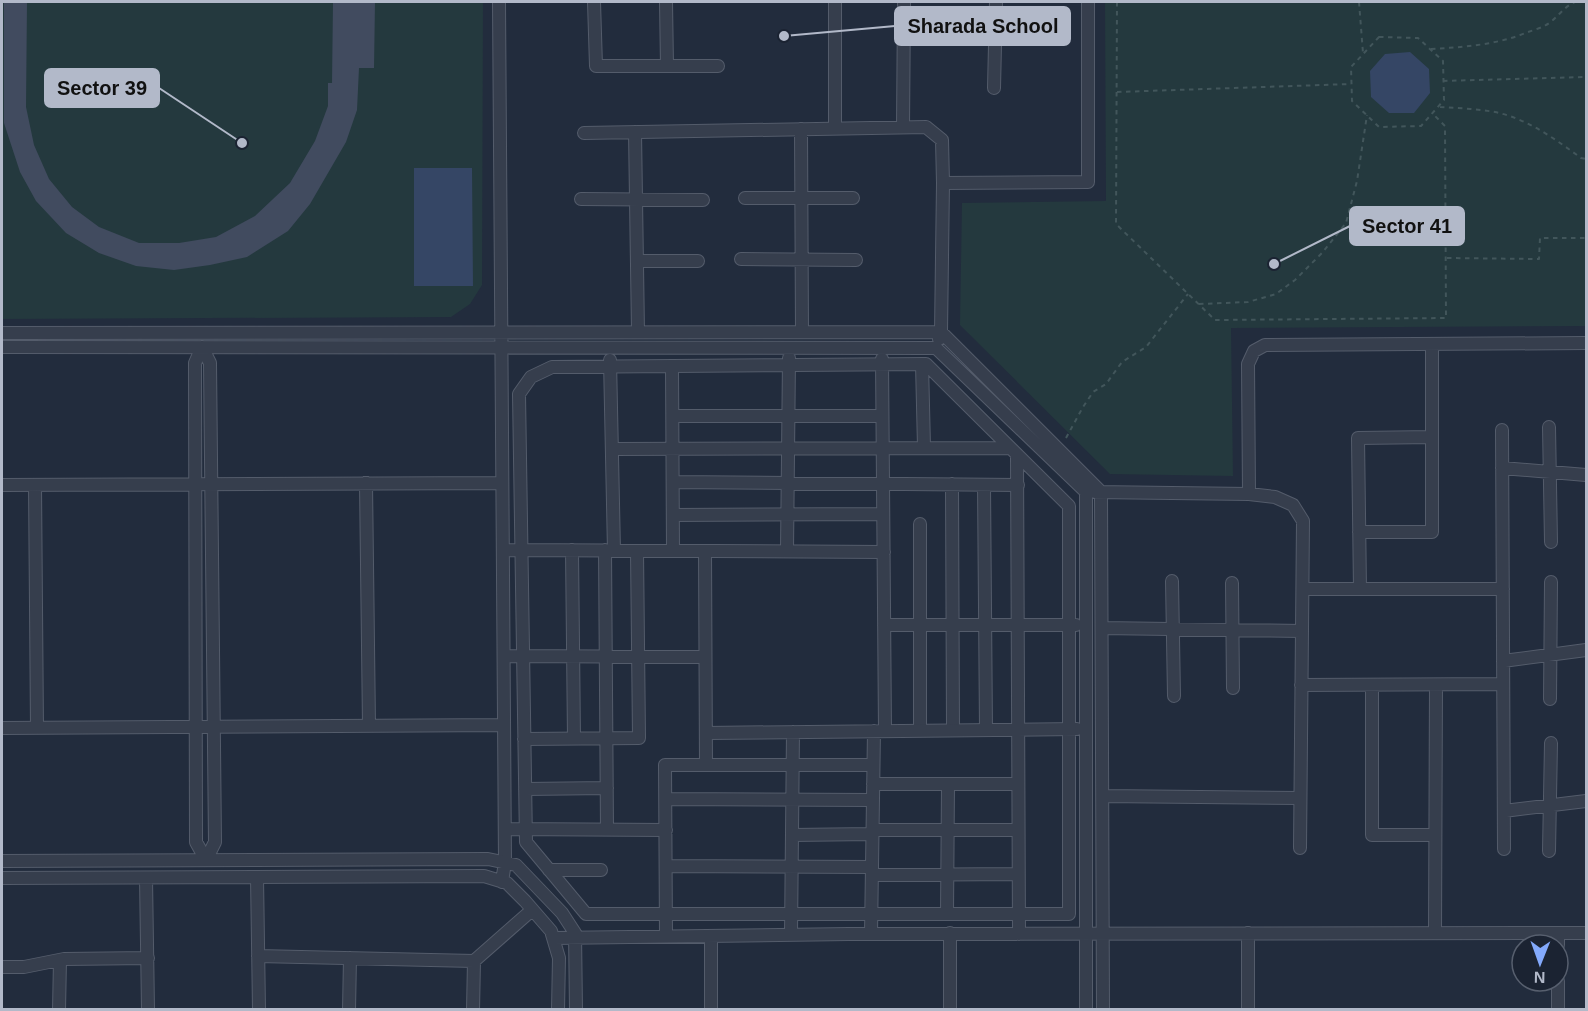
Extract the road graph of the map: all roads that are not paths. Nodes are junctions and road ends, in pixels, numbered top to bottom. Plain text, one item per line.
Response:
1 (499, 2) edge
2 (594, 2) edge
3 (666, 2) edge
4 (835, 2) edge
5 (904, 2) edge
6 (996, 2) edge
7 (1088, 2) edge
8 (667, 66) junction
9 (718, 66) dead end
10 (994, 88) dead end
11 (903, 127) junction
12 (835, 128) junction
13 (801, 129) junction
14 (635, 132) junction
15 (584, 133) dead end
16 (943, 183) junction
17 (801, 197) junction
18 (745, 198) dead end
19 (853, 198) dead end
20 (581, 199) dead end
21 (636, 200) junction
22 (704, 200) dead end
23 (741, 259) dead end
24 (802, 260) junction
25 (856, 260) dead end
26 (637, 261) junction
27 (698, 261) dead end
28 (501, 332) junction
29 (638, 332) junction
30 (802, 332) junction
31 (941, 332) junction
32 (2, 333) edge
33 (1587, 343) edge
34 (1432, 344) junction
35 (2, 347) edge
36 (202, 347) junction
37 (501, 347) junction
38 (609, 348) junction
39 (789, 348) junction
40 (882, 348) junction
41 (936, 348) junction
42 (882, 364) junction
43 (922, 364) junction
44 (789, 365) junction
45 (672, 366) junction
46 (610, 367) junction
47 (673, 416) junction
48 (788, 416) junction
49 (882, 416) junction
50 (1549, 427) dead end
51 (1502, 430) dead end
52 (1432, 438) junction
53 (883, 447) junction
54 (924, 447) junction
55 (788, 448) junction
56 (612, 449) junction
57 (673, 449) junction
58 (1014, 451) junction
59 (1502, 468) junction
60 (1550, 472) junction
61 (1587, 475) edge
62 (673, 482) junction
63 (366, 483) junction
64 (502, 483) junction
65 (788, 483) junction
66 (195, 484) junction
67 (212, 484) junction
68 (883, 484) junction
69 (952, 484) junction
70 (2, 485) edge
71 (35, 485) junction
72 (984, 485) junction
73 (1017, 485) junction
74 (1086, 492) junction
75 (1101, 492) junction
76 (1249, 494) junction
77 (673, 514) junction
78 (787, 514) junction
79 (883, 514) junction
80 (920, 524) dead end
81 (1359, 532) junction
82 (1551, 542) dead end
83 (503, 550) junction
84 (522, 550) junction
85 (572, 550) junction
86 (610, 550) junction
87 (637, 550) junction
88 (673, 551) junction
89 (705, 551) junction
90 (787, 551) junction
91 (884, 552) junction
92 (1172, 581) dead end
93 (1551, 582) dead end
94 (1232, 583) dead end
95 (1303, 589) junction
96 (1359, 589) junction
97 (1503, 589) junction
98 (920, 624) junction
99 (884, 625) junction
100 (953, 625) junction
101 (985, 625) junction
102 (1018, 625) junction
103 (1069, 625) junction
104 (1086, 625) junction
105 (1102, 628) junction
106 (1173, 629) junction
107 (1233, 630) junction
108 (1302, 631) junction
109 (1587, 650) edge
110 (1550, 655) junction
111 (504, 656) junction
112 (523, 656) junction
113 (573, 656) junction
114 (606, 656) junction
115 (638, 656) junction
116 (705, 657) junction
117 (1503, 661) junction
118 (1503, 684) junction
119 (1302, 685) junction
120 (1372, 685) junction
121 (1436, 685) junction
122 (1233, 688) dead end
123 (1174, 696) dead end
124 (1550, 699) dead end
125 (504, 725) junction
126 (369, 726) junction
127 (196, 727) junction
128 (214, 727) junction
129 (2, 728) edge
130 (37, 728) junction
131 (1018, 729) junction
132 (1069, 729) junction
133 (1086, 729) junction
134 (920, 730) junction
135 (953, 730) junction
136 (986, 730) junction
137 (879, 731) junction
138 (793, 732) junction
139 (706, 733) junction
140 (606, 738) junction
141 (524, 739) junction
142 (574, 739) junction
143 (1551, 743) dead end
144 (706, 765) junction
145 (793, 765) junction
146 (873, 765) junction
147 (873, 784) junction
148 (948, 784) junction
149 (1018, 784) junction
150 (607, 788) junction
151 (525, 789) junction
152 (1102, 796) junction
153 (1300, 798) junction
154 (666, 799) junction
155 (793, 799) junction
156 (873, 800) junction
157 (1587, 801) edge
158 (1550, 806) junction
159 (1504, 811) junction
160 (505, 829) junction
161 (526, 829) junction
162 (607, 830) junction
163 (666, 830) junction
164 (948, 830) junction
165 (1018, 830) junction
166 (872, 832) junction
167 (792, 835) junction
168 (1435, 835) junction
169 (1300, 848) dead end
170 (1504, 849) dead end
171 (1549, 851) dead end
172 (206, 860) junction
173 (2, 861) edge
174 (505, 862) junction
175 (666, 866) junction
176 (792, 866) junction
177 (549, 870) junction
178 (601, 870) dead end
179 (872, 871) junction
180 (947, 874) junction
181 (1018, 874) junction
182 (257, 877) junction
183 (2, 878) edge
184 (146, 878) junction
185 (502, 882) junction
186 (532, 910) junction
187 (666, 914) junction
188 (792, 914) junction
189 (871, 914) junction
190 (947, 914) junction
191 (1018, 914) junction
192 (950, 933) junction
193 (1086, 933) junction
194 (1103, 933) junction
195 (1248, 933) junction
196 (1435, 933) junction
197 (1587, 933) edge
198 (792, 934) junction
199 (871, 934) junction
200 (1019, 934) junction
201 (666, 936) junction
202 (711, 936) junction
203 (1510, 937) edge
204 (1570, 937) edge
205 (553, 938) junction
206 (575, 938) junction
207 (258, 956) junction
208 (147, 958) junction
209 (350, 958) junction
210 (60, 960) junction
211 (474, 961) junction
212 (2, 967) edge
213 (1558, 993) edge
214 (59, 1010) edge
215 (148, 1010) edge
216 (259, 1010) edge
217 (349, 1010) edge
218 (473, 1010) edge
219 (558, 1010) edge
220 (576, 1010) edge
221 (711, 1010) edge
222 (950, 1010) edge
223 (1086, 1010) edge
224 (1103, 1010) edge
225 (1248, 1010) edge
226 (1558, 1010) edge

1 - 28 street
2 - 8 street
3 - 8 street
4 - 12 street
5 - 11 street
6 - 10 street
7 - 16 street
8 - 9 street
11 - 12 street
11 - 16 street
12 - 13 street
13 - 14 street
13 - 17 street
14 - 15 street
14 - 21 street
16 - 31 street
17 - 18 street
17 - 19 street
17 - 24 street
20 - 21 street
21 - 22 street
21 - 26 street
23 - 24 street
24 - 25 street
24 - 30 street
26 - 27 street
26 - 29 street
28 - 29 street
28 - 32 street
28 - 37 street
29 - 30 street
30 - 31 street
31 - 41 street
31 - 75 street
33 - 34 street
34 - 52 street
34 - 76 street
35 - 36 street
36 - 37 street
36 - 66 street
36 - 67 street
37 - 38 street
37 - 64 street
38 - 39 street
38 - 46 street
39 - 40 street
39 - 44 street
40 - 41 street
40 - 42 street
41 - 74 street
42 - 43 street
42 - 44 street
42 - 49 street
43 - 54 street
43 - 58 street
44 - 45 street
44 - 48 street
45 - 46 street
45 - 47 street
46 - 56 street
46 - 84 street
47 - 48 street
47 - 57 street
48 - 49 street
48 - 55 street
49 - 53 street
50 - 60 street
51 - 59 street
52 - 81 street
52 - 81 street
53 - 54 street
53 - 55 street
53 - 68 street
54 - 58 street
55 - 57 street
55 - 65 street
56 - 57 street
56 - 86 street
57 - 62 street
58 - 73 street
58 - 103 street
59 - 60 street
59 - 97 street
60 - 61 street
60 - 82 street
62 - 65 street
62 - 77 street
63 - 64 street
63 - 67 street
63 - 126 street
64 - 83 street
65 - 68 street
65 - 78 street
66 - 67 street
66 - 71 street
66 - 127 street
67 - 128 street
68 - 69 street
68 - 79 street
69 - 72 street
69 - 100 street
70 - 71 street
71 - 130 street
72 - 73 street
72 - 101 street
73 - 102 street
74 - 75 street
74 - 104 street
75 - 76 street
75 - 105 street
76 - 95 street
77 - 78 street
77 - 88 street
78 - 79 street
78 - 90 street
79 - 91 street
80 - 98 street
81 - 96 street
83 - 84 street
83 - 111 street
84 - 85 street
84 - 112 street
85 - 86 street
85 - 113 street
86 - 87 street
86 - 114 street
87 - 88 street
87 - 115 street
88 - 89 street
89 - 90 street
89 - 116 street
90 - 91 street
91 - 99 street
92 - 106 street
93 - 110 street
94 - 107 street
95 - 96 street
95 - 108 street
96 - 97 street
97 - 117 street
98 - 99 street
98 - 100 street
98 - 134 street
99 - 137 street
100 - 101 street
100 - 135 street
101 - 102 street
101 - 136 street
102 - 103 street
102 - 131 street
103 - 104 street
103 - 132 street
104 - 133 street
105 - 106 street
105 - 152 street
106 - 107 street
106 - 123 street
107 - 108 street
107 - 122 street
108 - 119 street
109 - 110 street
110 - 117 street
110 - 124 street
111 - 112 street
111 - 125 street
112 - 113 street
112 - 141 street
113 - 114 street
113 - 142 street
114 - 115 street
114 - 140 street
115 - 116 street
115 - 140 street
116 - 139 street
117 - 118 street
118 - 121 street
118 - 159 street
119 - 120 street
119 - 153 street
120 - 121 street
120 - 168 street
121 - 168 street
125 - 126 street
125 - 160 street
126 - 128 street
127 - 128 street
127 - 130 street
127 - 172 street
128 - 172 street
129 - 130 street
131 - 132 street
131 - 136 street
131 - 149 street
132 - 133 street
132 - 191 street
133 - 193 street
134 - 135 street
134 - 137 street
135 - 136 street
137 - 138 street
137 - 146 street
138 - 139 street
138 - 145 street
139 - 144 street
140 - 142 street
140 - 150 street
141 - 142 street
141 - 151 street
143 - 158 street
144 - 145 street
144 - 154 street
145 - 146 street
145 - 155 street
146 - 147 street
147 - 148 street
147 - 156 street
148 - 149 street
148 - 164 street
149 - 165 street
150 - 151 street
150 - 162 street
151 - 161 street
152 - 153 street
152 - 194 street
153 - 169 street
154 - 155 street
154 - 163 street
155 - 156 street
155 - 167 street
156 - 166 street
157 - 158 street
158 - 159 street
158 - 171 street
159 - 170 street
160 - 161 street
160 - 174 street
161 - 162 street
161 - 177 street
162 - 163 street
163 - 175 street
164 - 165 street
164 - 166 street
164 - 180 street
165 - 181 street
166 - 167 street
166 - 179 street
167 - 176 street
168 - 196 street
172 - 173 street
172 - 174 street
174 - 185 street
174 - 206 street
175 - 176 street
175 - 187 street
176 - 179 street
176 - 188 street
177 - 178 street
177 - 187 street
179 - 180 street
179 - 189 street
180 - 181 street
180 - 190 street
181 - 191 street
182 - 184 street
182 - 185 street
182 - 207 street
183 - 184 street
184 - 208 street
185 - 186 street
186 - 205 street
186 - 211 street
187 - 188 street
187 - 201 street
188 - 189 street
188 - 198 street
189 - 190 street
189 - 199 street
190 - 191 street
191 - 200 street
192 - 199 street
192 - 200 street
192 - 222 street
193 - 194 street
193 - 200 street
193 - 223 street
194 - 195 street
194 - 224 street
195 - 196 street
195 - 225 street
196 - 203 street
197 - 204 street
198 - 199 street
198 - 202 street
201 - 202 street
201 - 206 street
202 - 221 street
205 - 206 street
205 - 219 street
206 - 220 street
207 - 209 street
207 - 216 street
208 - 210 street
208 - 215 street
209 - 211 street
209 - 217 street
210 - 212 street
210 - 214 street
211 - 218 street
213 - 226 street

